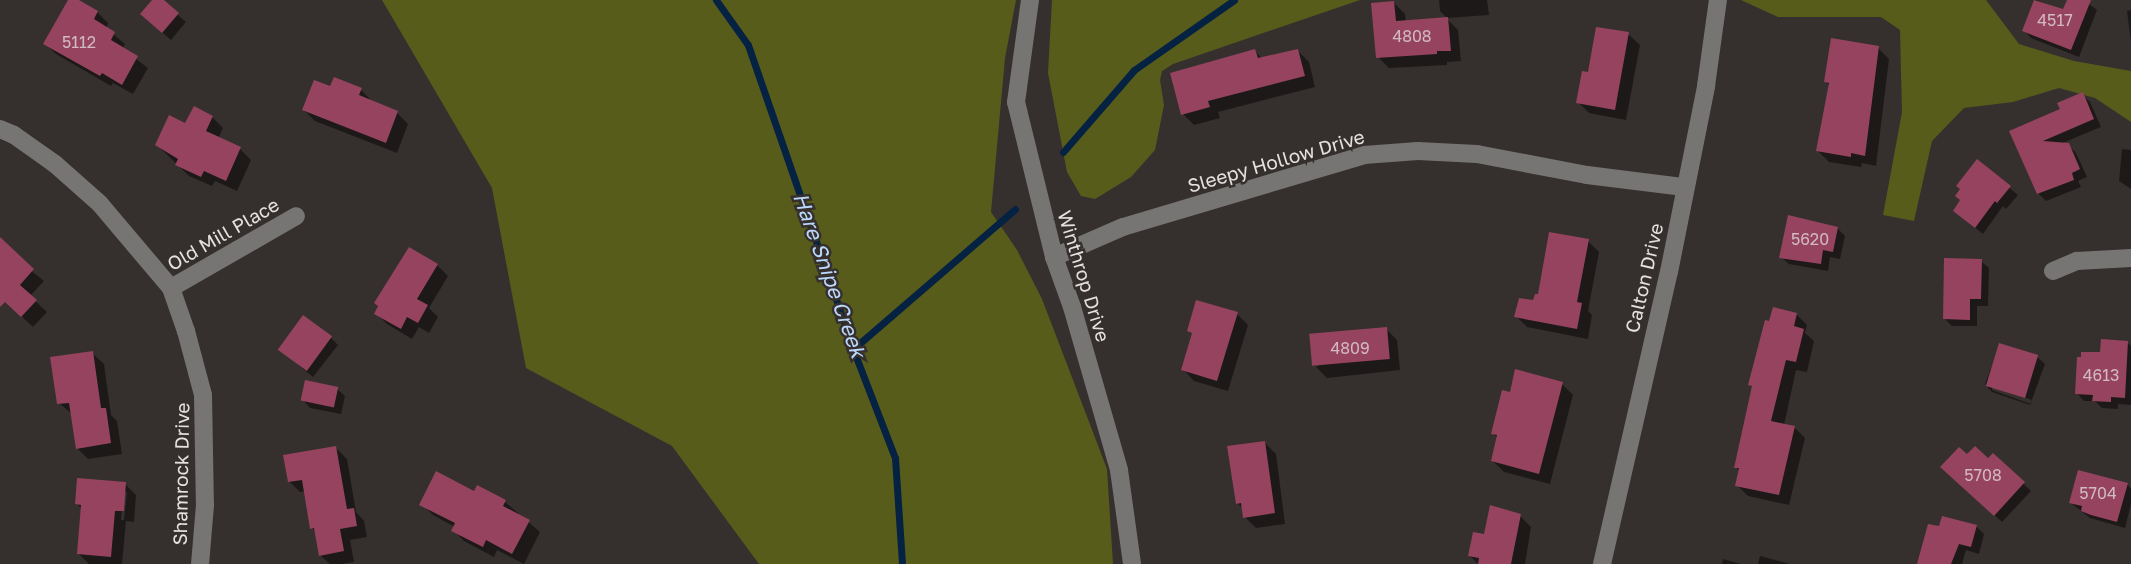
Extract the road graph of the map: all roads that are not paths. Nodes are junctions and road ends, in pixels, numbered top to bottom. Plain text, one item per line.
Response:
1 (1030, 0) edge
2 (1718, 0) edge
3 (0, 129) edge
4 (1684, 187) junction
5 (296, 216) dead end
6 (1054, 257) junction
7 (2131, 258) edge
8 (2053, 271) dead end
9 (171, 288) junction
10 (200, 564) edge
11 (1132, 564) edge
12 (1602, 564) edge

1 - 6 street, Winthrop Drive
2 - 4 street, Calton Drive
3 - 9 street, Shamrock Drive
4 - 6 street, Sleepy Hollow Drive
4 - 12 street, Calton Drive
5 - 9 street, Old Mill Place
6 - 11 street, Winthrop Drive
7 - 8 street
9 - 10 street, Shamrock Drive

